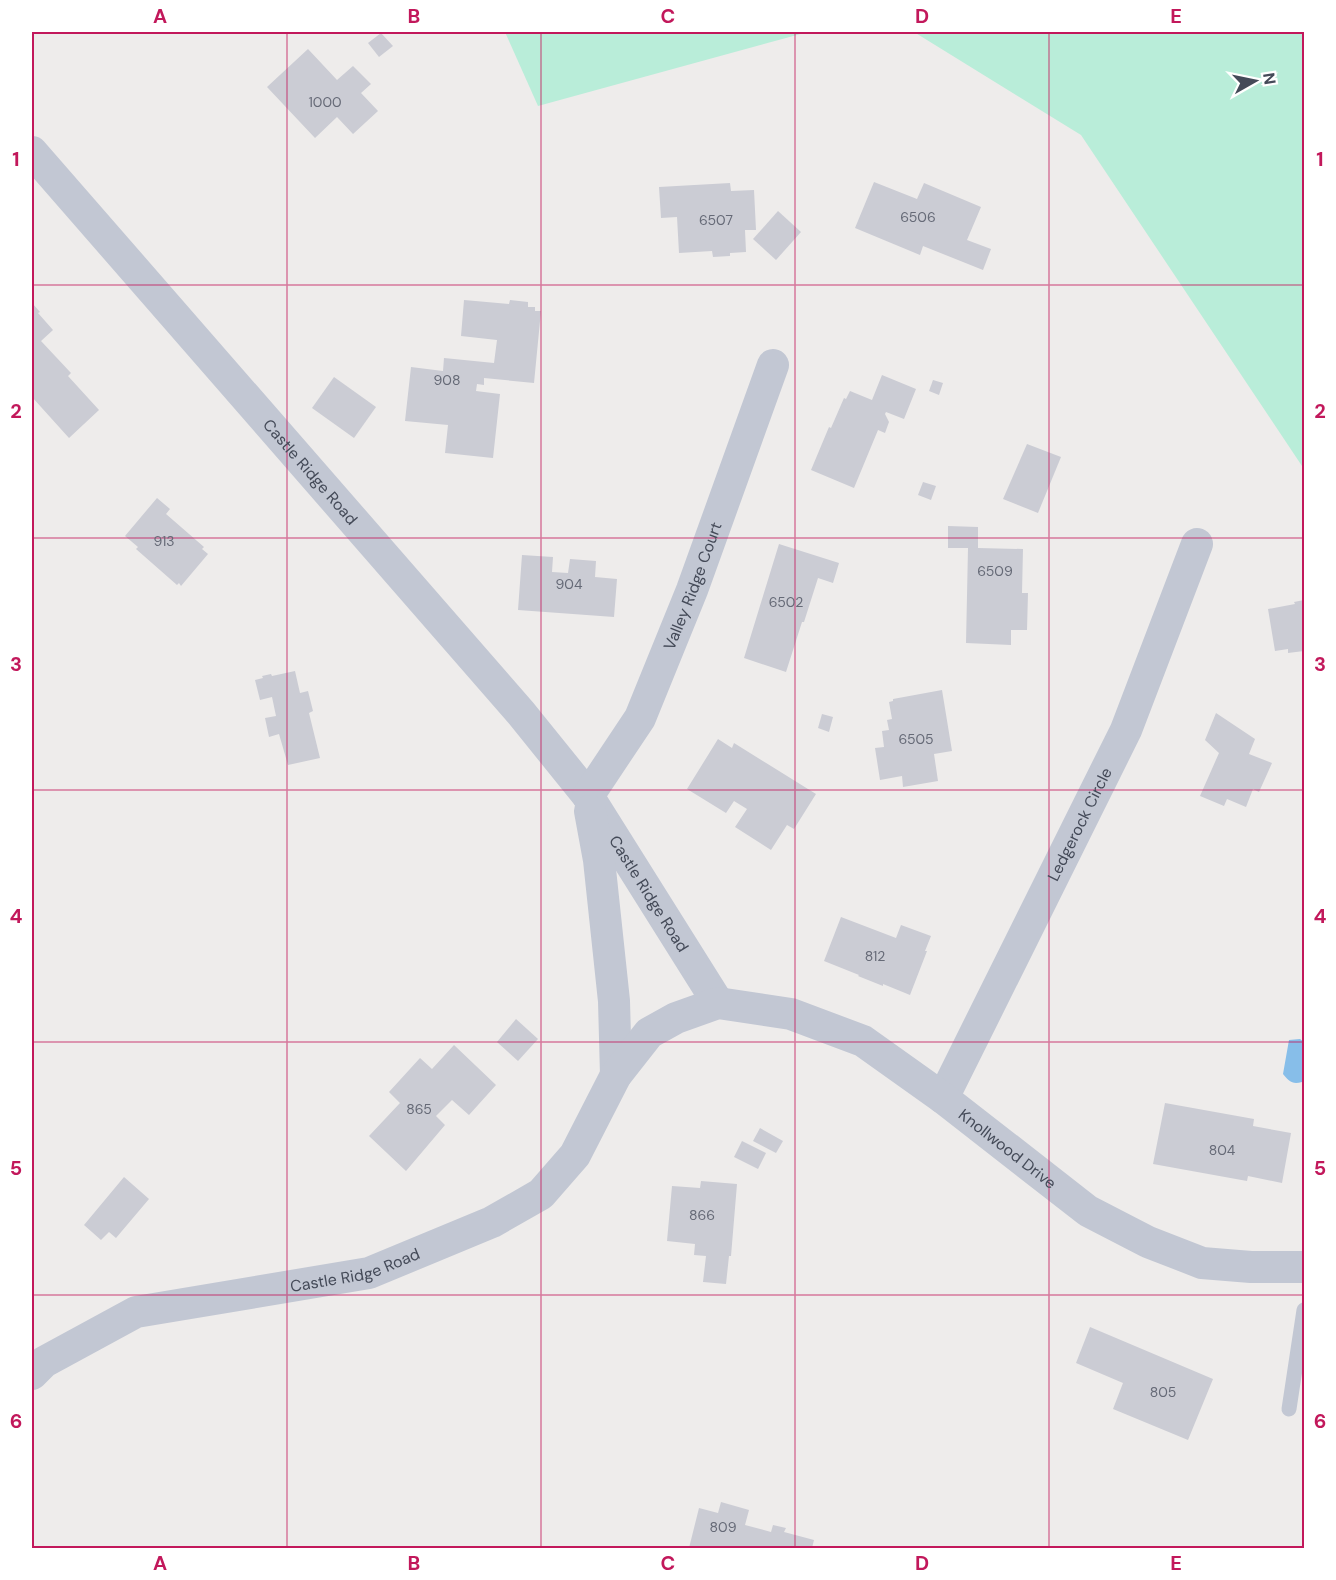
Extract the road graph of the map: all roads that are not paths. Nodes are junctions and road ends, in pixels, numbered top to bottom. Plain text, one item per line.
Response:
1 (32, 152) edge
2 (773, 365) dead end
3 (1197, 544) dead end
4 (588, 796) junction
5 (718, 1003) junction
6 (616, 1075) junction
7 (943, 1098) junction
8 (1305, 1267) edge
9 (1305, 1310) edge
10 (36, 1365) edge
11 (1289, 1409) dead end

1 - 4 street, Castle Ridge Road
2 - 4 street, Valley Ridge Court
3 - 7 street, Ledgerock Circle
4 - 5 street, Castle Ridge Road
4 - 6 street, Castle Ridge Road
5 - 6 street, Castle Ridge Road
5 - 7 street, Knollwood Drive
6 - 10 street, Castle Ridge Road
7 - 8 street, Knollwood Drive
9 - 11 lane

